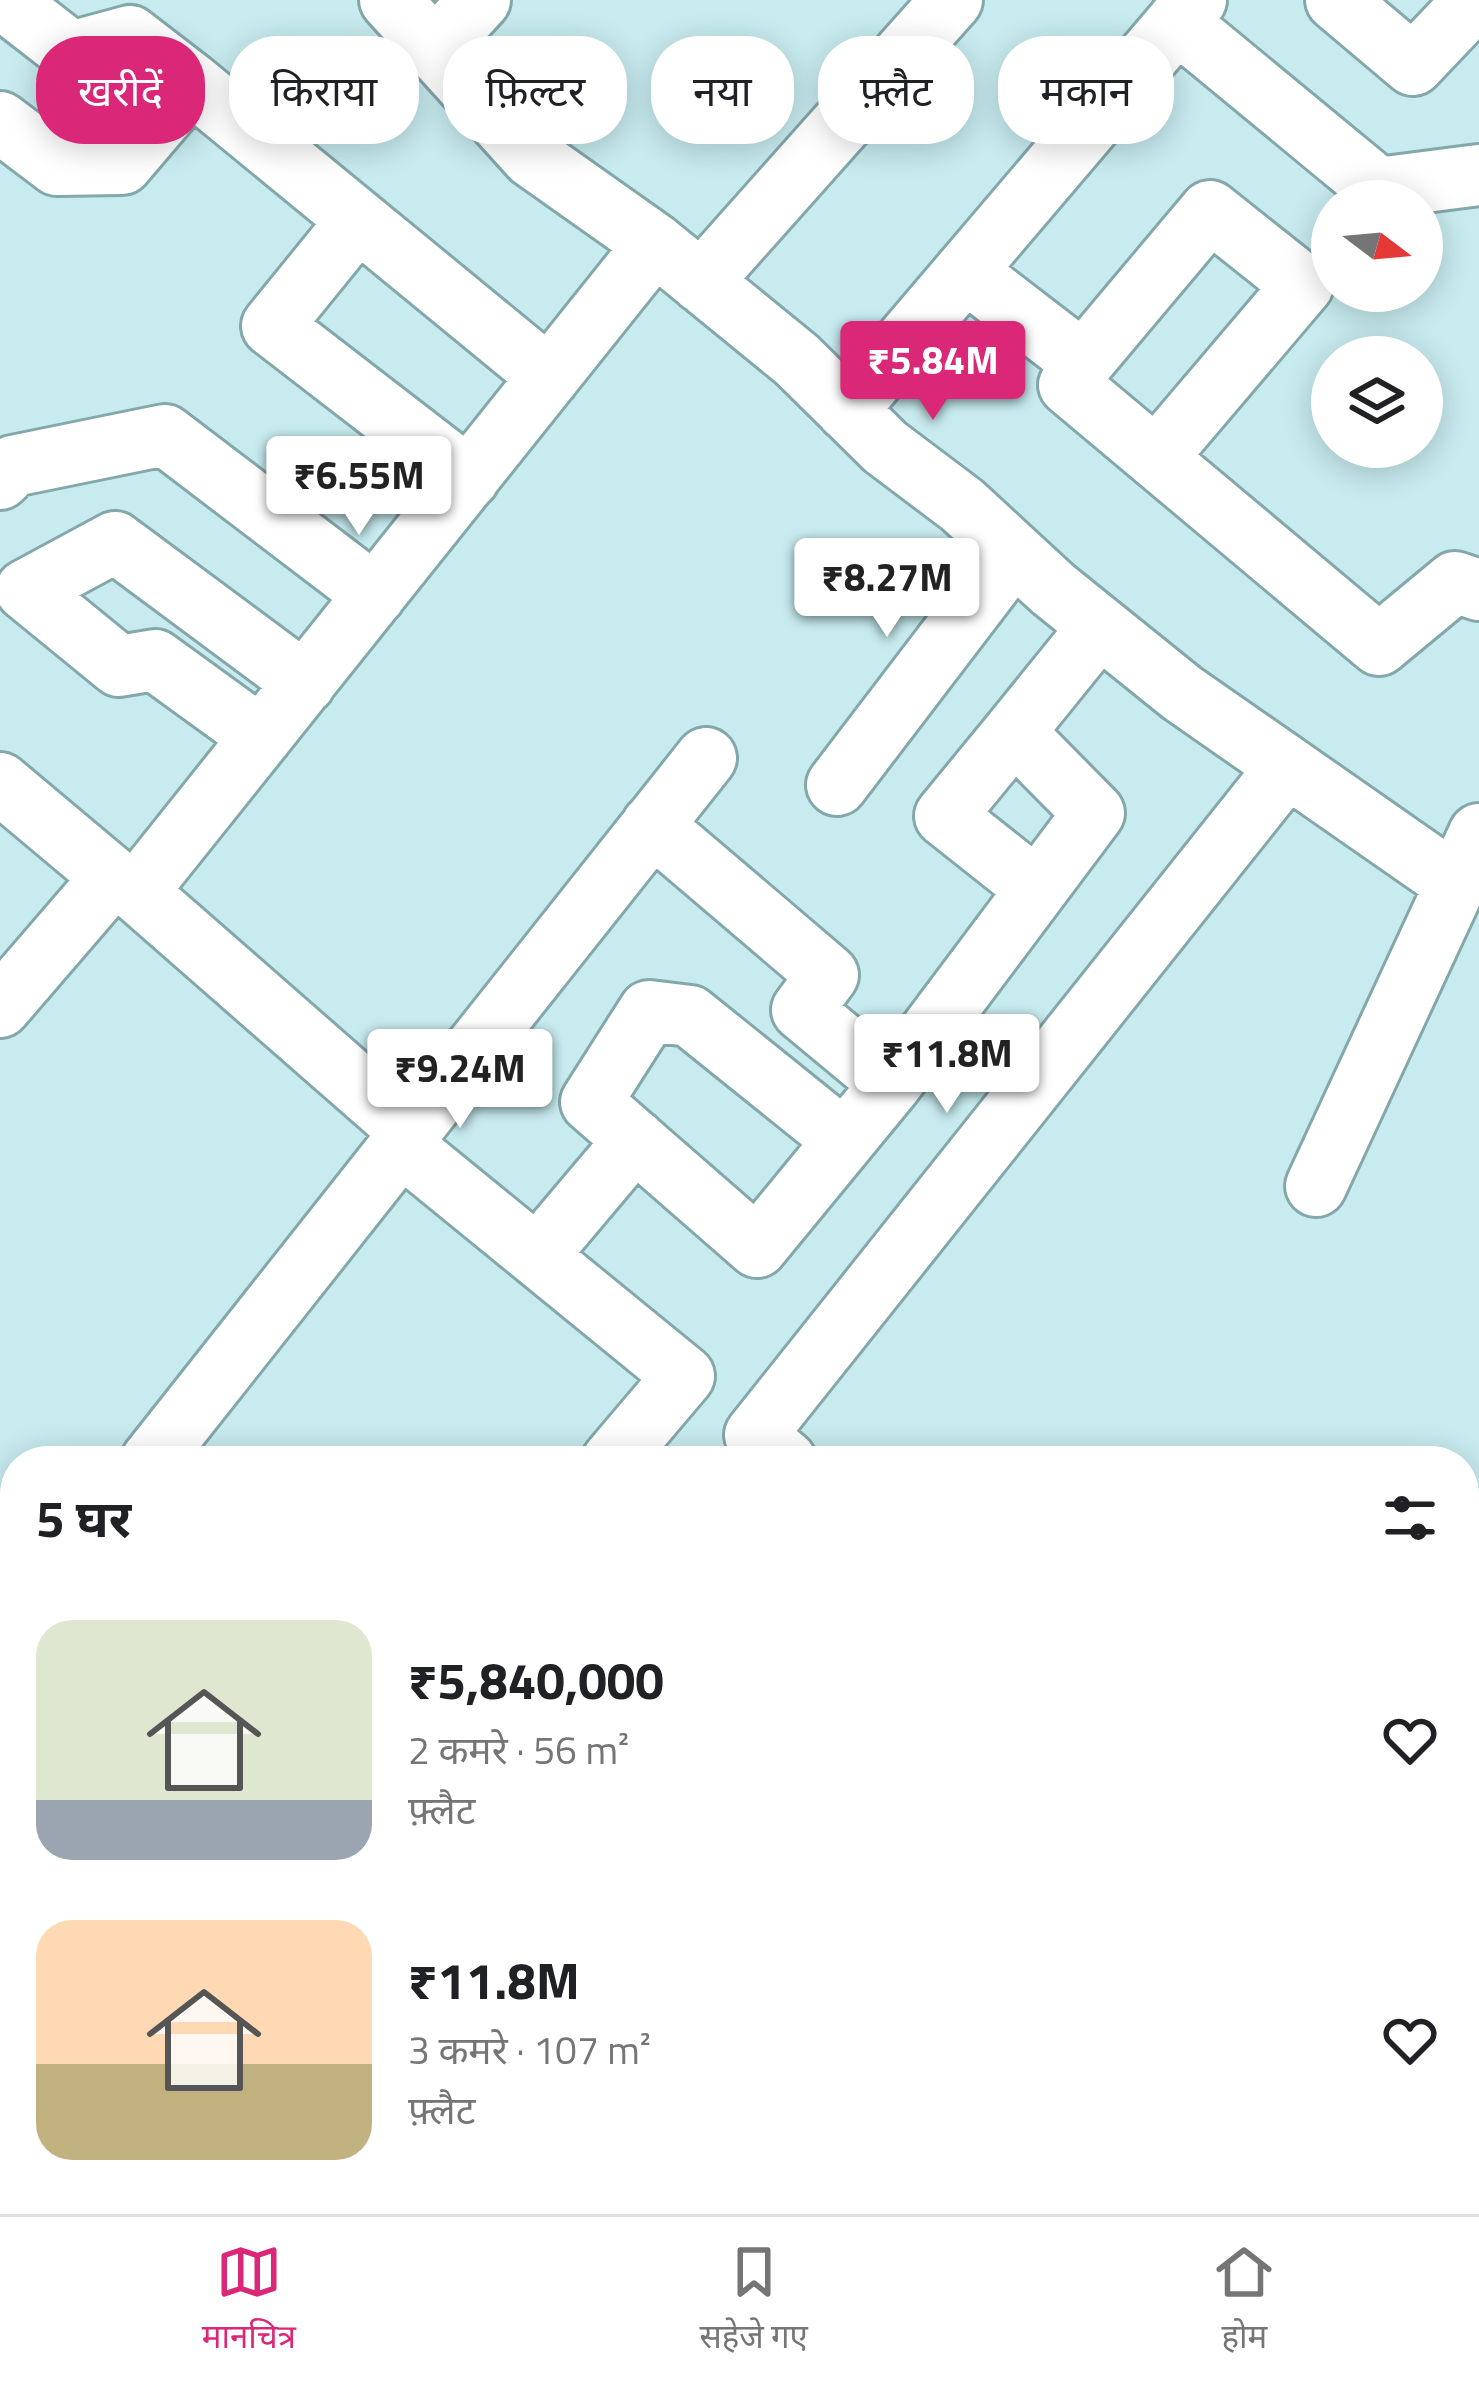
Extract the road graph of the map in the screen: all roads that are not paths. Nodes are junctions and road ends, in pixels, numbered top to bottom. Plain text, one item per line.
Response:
1 (4, 0) edge
2 (391, 0) edge
3 (952, 0) edge
4 (1336, 0) edge
5 (1474, 0) edge
6 (1186, 11) edge
7 (112, 18) edge
8 (205, 94) edge
9 (0, 122) edge
10 (139, 144) edge
11 (1479, 175) edge
12 (358, 220) junction
13 (655, 244) junction
14 (965, 271) junction
15 (701, 282) junction
16 (1083, 362) junction
17 (549, 377) junction
18 (847, 410) junction
19 (1156, 458) junction
20 (469, 478) junction
21 (0, 479) edge
22 (1014, 553) junction
23 (1479, 590) edge
24 (374, 595) junction
25 (200, 605) junction
26 (1100, 627) junction
27 (155, 660) junction
28 (304, 683) junction
29 (1014, 732) junction
30 (261, 737) junction
31 (706, 758) dead end
32 (1287, 767) junction
33 (0, 783) edge
34 (837, 785) dead end
35 (652, 825) junction
36 (1467, 859) edge
37 (125, 884) junction
38 (1037, 889) junction
39 (0, 1007) edge
40 (891, 1084) junction
41 (405, 1138) junction
42 (635, 1140) junction
43 (844, 1141) junction
44 (1316, 1186) dead end
45 (537, 1256) junction
46 (684, 1376) junction
47 (164, 1446) edge
48 (625, 1446) edge
49 (769, 1446) edge
50 (773, 1446) edge

1 - 7 street
2 - 13 street
3 - 15 street
4 - 5 street
6 - 11 street
6 - 14 street
8 - 12 street
9 - 10 street
12 - 17 street
12 - 20 street
13 - 15 street
13 - 17 street
14 - 16 street
14 - 18 street
15 - 18 street
16 - 19 street
16 - 19 street
17 - 20 street
18 - 22 street
19 - 23 street
20 - 24 street
21 - 24 street
22 - 26 street
22 - 34 street
24 - 28 street
25 - 27 street
25 - 27 street
25 - 28 street
26 - 29 street
26 - 32 street
27 - 30 street
28 - 30 street
29 - 38 street
29 - 38 street
30 - 37 street
31 - 35 street
32 - 36 street
32 - 50 street
33 - 37 street
35 - 40 street
35 - 41 street
36 - 44 street
37 - 39 street
37 - 41 street
38 - 40 street
40 - 43 street
41 - 45 street
41 - 47 street
42 - 43 street
42 - 43 street
42 - 45 street
45 - 46 street
46 - 48 street
46 - 49 street

